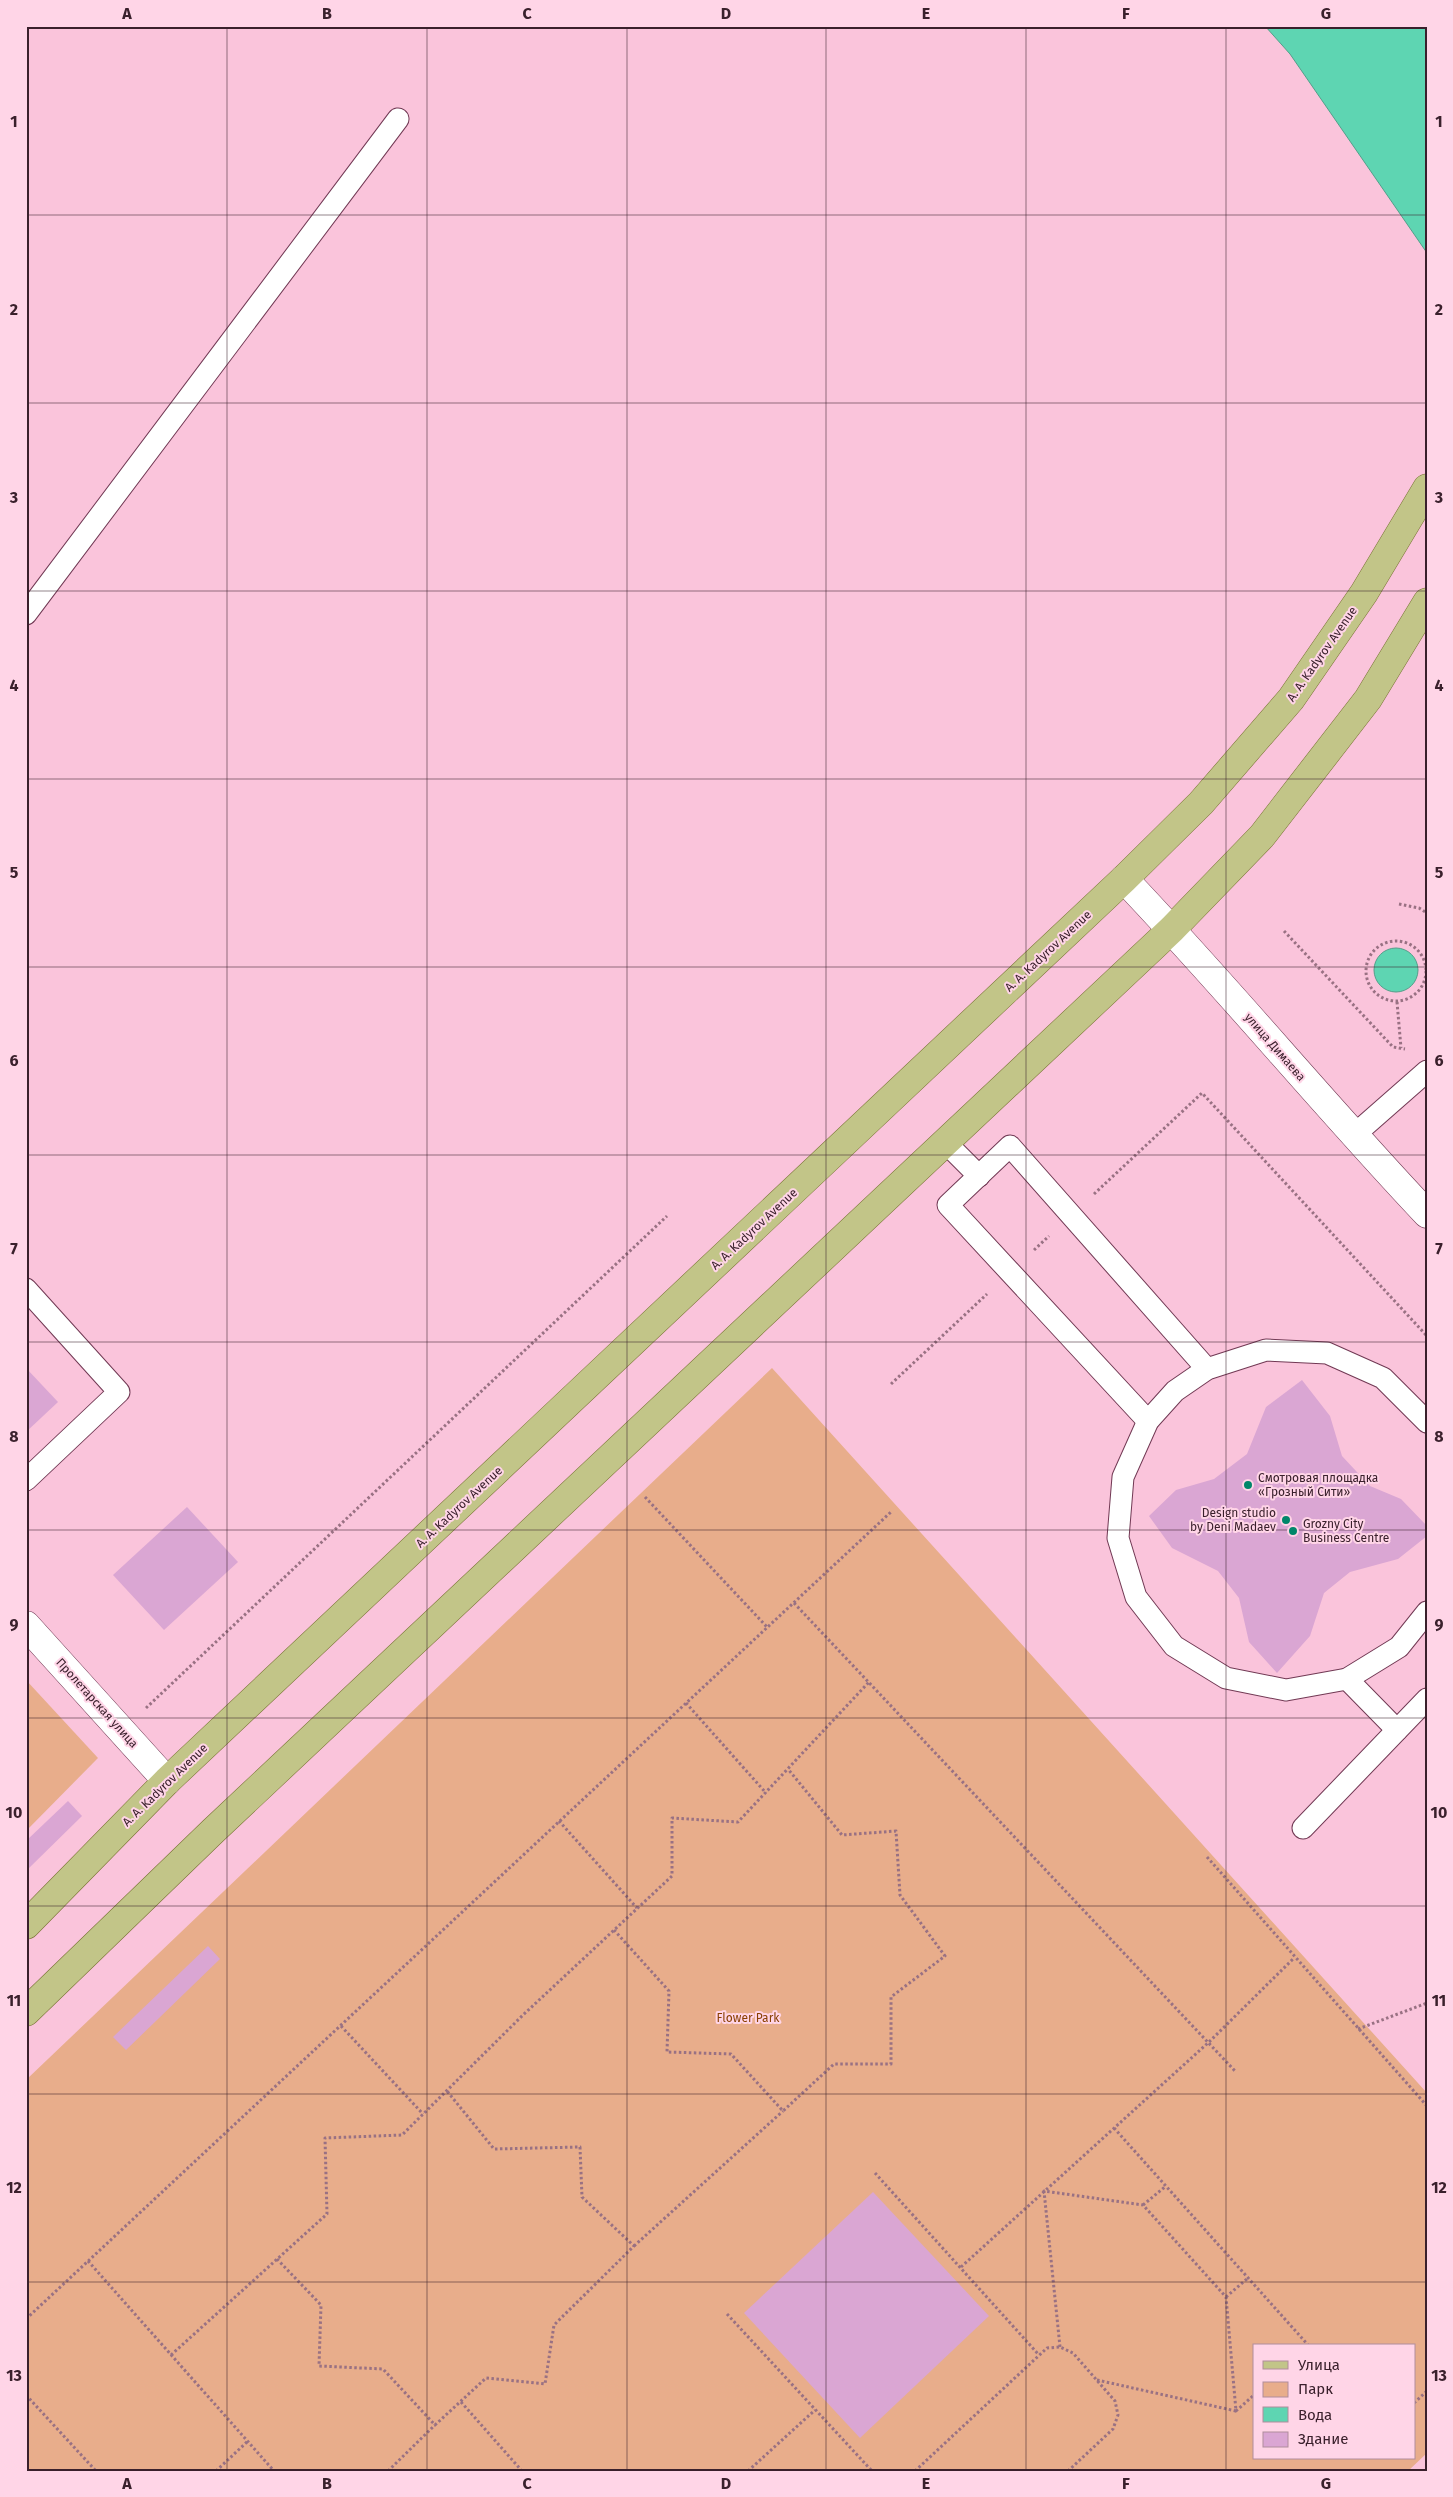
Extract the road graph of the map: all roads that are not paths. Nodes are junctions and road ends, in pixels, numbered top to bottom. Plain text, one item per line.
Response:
1 (398, 119) dead end
2 (1427, 488) edge
3 (1427, 602) edge
4 (26, 614) edge
5 (1124, 879) junction
6 (1172, 929) junction
7 (1426, 1074) edge
8 (1353, 1136) junction
9 (945, 1142) junction
10 (979, 1176) junction
11 (1427, 1214) edge
12 (26, 1289) edge
13 (1207, 1369) junction
14 (1148, 1421) junction
15 (1427, 1422) edge
16 (26, 1480) edge
17 (1427, 1612) edge
18 (26, 1625) edge
19 (1347, 1679) junction
20 (1427, 1699) edge
21 (1397, 1730) junction
22 (167, 1781) junction
23 (1304, 1828) dead end
24 (26, 1924) edge
25 (26, 2012) edge

1 - 4 lane
2 - 5 main road, A. A. Kadyrov Avenue
3 - 6 main road
5 - 6 street, улица Димаева
5 - 22 main road, A. A. Kadyrov Avenue
6 - 8 street, улица Димаева
6 - 9 main road
7 - 8 lane
8 - 11 street, улица Димаева
9 - 10 lane
9 - 25 main road
10 - 13 lane
10 - 14 lane
12 - 16 lane
13 - 14 lane
13 - 15 lane
14 - 19 lane
17 - 19 lane
18 - 22 street, Пролетарская улица
19 - 21 lane
20 - 21 lane
21 - 23 lane
22 - 24 main road, A. A. Kadyrov Avenue

